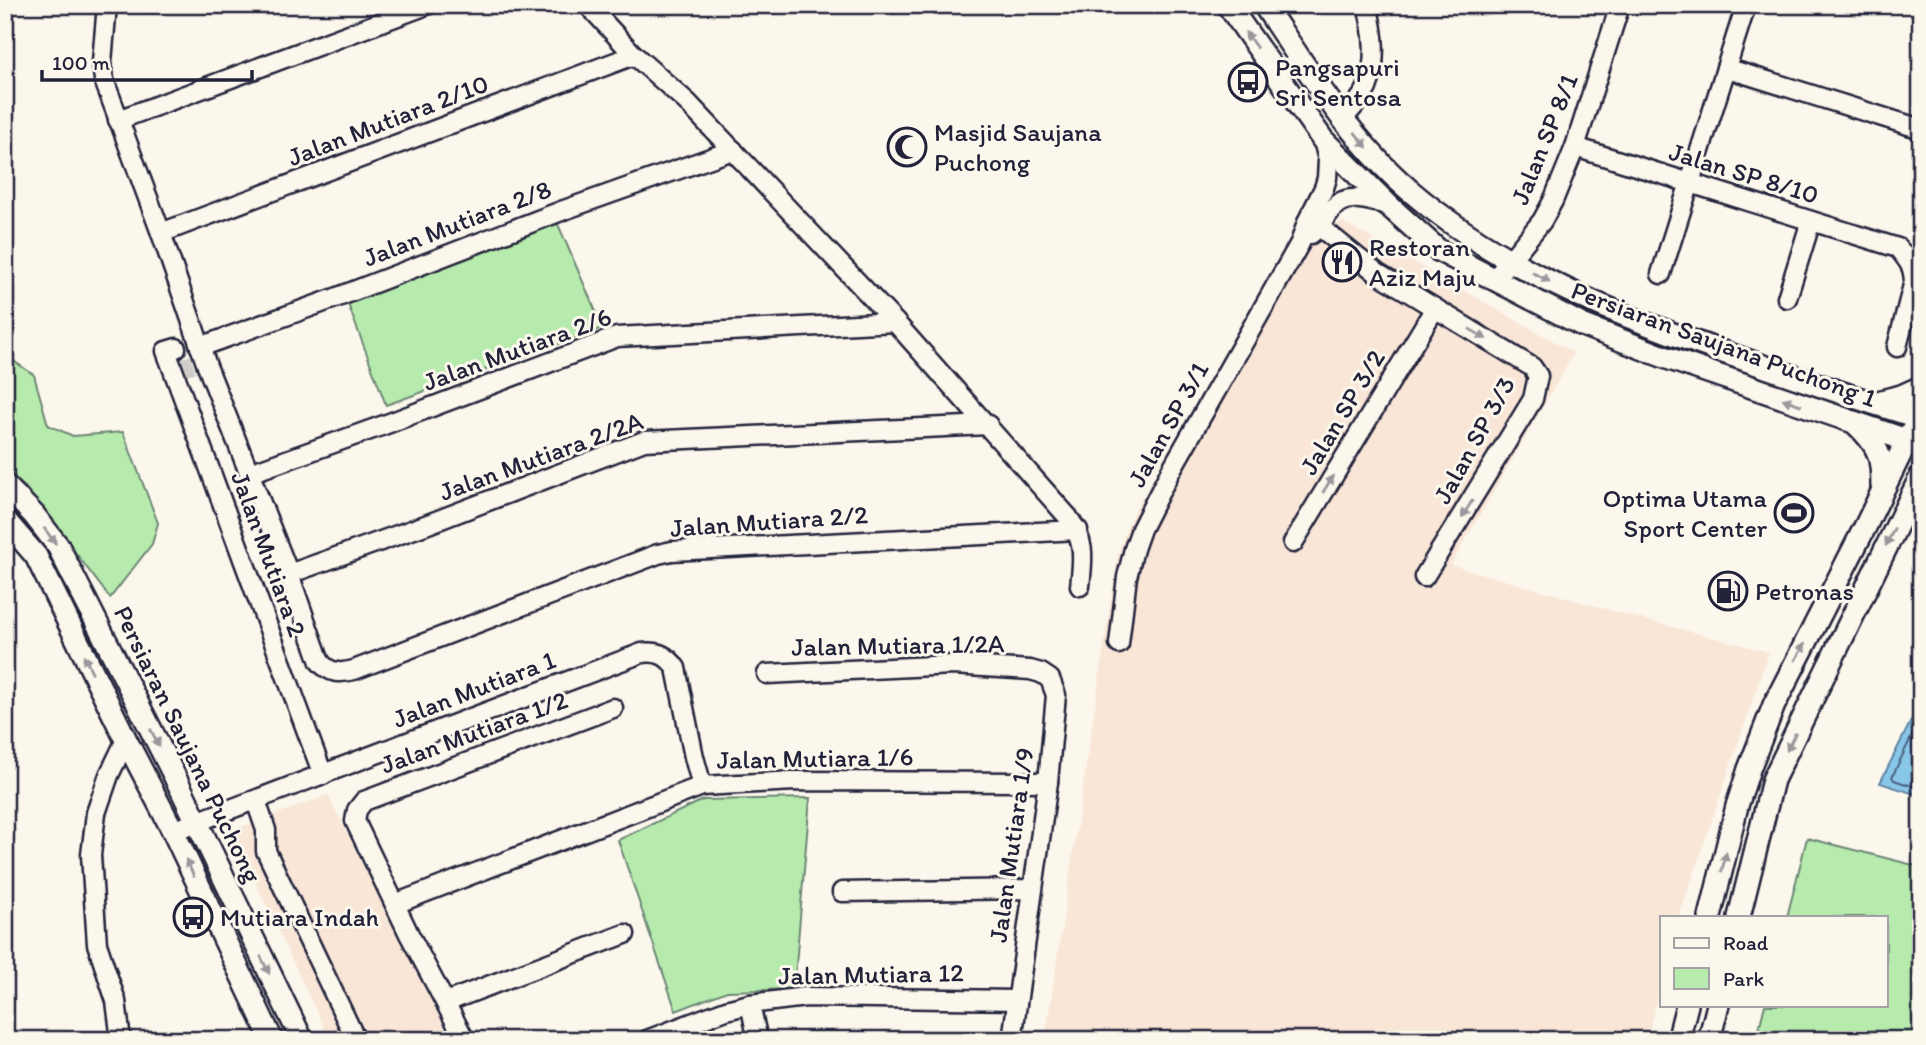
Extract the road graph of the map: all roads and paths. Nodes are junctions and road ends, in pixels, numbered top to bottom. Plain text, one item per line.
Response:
1 (107, 5) edge
2 (427, 5) edge
3 (588, 5) edge
4 (1228, 5) edge
5 (1264, 5) edge
6 (1367, 5) edge
7 (1620, 5) edge
8 (1746, 5) edge
9 (634, 55) junction
10 (1726, 68) junction
11 (1343, 119) junction
12 (118, 120) junction
13 (1921, 129) edge
14 (1323, 140) junction
15 (1575, 147) junction
16 (733, 150) junction
17 (1690, 183) junction
18 (1388, 205) junction
19 (1811, 221) junction
20 (1320, 227) junction
21 (161, 233) junction
22 (1300, 243) junction
23 (1510, 261) junction
24 (1661, 274) dead end
25 (1494, 279) junction
26 (1787, 298) dead end
27 (1435, 308) junction
28 (895, 322) junction
29 (1897, 347) dead end
30 (187, 358) junction
31 (1921, 387) edge
32 (1872, 404) junction
33 (1920, 416) edge
34 (1856, 424) junction
35 (988, 425) junction
36 (1914, 440) edge
37 (250, 473) junction
38 (1921, 476) edge
39 (5, 485) edge
40 (1882, 488) junction
41 (5, 520) edge
42 (1078, 530) junction
43 (1293, 543) dead end
44 (289, 574) junction
45 (1424, 577) dead end
46 (1080, 586) dead end
47 (1119, 644) dead end
48 (1030, 670) joint
49 (767, 674) dead end
50 (613, 708) dead end
51 (126, 740) junction
52 (323, 775) junction
53 (1773, 780) junction
54 (1048, 782) junction
55 (702, 786) junction
56 (256, 801) junction
57 (1737, 806) junction
58 (197, 823) junction
59 (173, 831) junction
60 (1759, 833) junction
61 (1032, 888) junction
62 (842, 892) dead end
63 (395, 904) junction
64 (1710, 916) edge
65 (1739, 916) edge
66 (625, 934) dead end
67 (1017, 1000) junction
68 (446, 1002) junction
69 (750, 1004) junction
70 (1687, 1006) edge
71 (1718, 1006) edge
72 (121, 1040) edge
73 (272, 1040) edge
74 (302, 1040) edge
75 (356, 1040) edge
76 (465, 1040) edge
77 (647, 1040) edge
78 (758, 1040) edge
79 (1012, 1040) edge
80 (1678, 1040) edge
81 (1709, 1040) edge

1 - 12 street
2 - 12 street
3 - 9 street
14 -> 4 street, Persiaran Saujana Puchong 1
5 - 11 street, Persiaran Saujana Puchong 1
6 - 11 street
7 - 15 street, Jalan SP 8/1
8 - 10 street
9 - 16 street
9 - 21 street, Jalan Mutiara 2/10
10 - 13 street
10 - 17 street
11 -> 23 street, Persiaran Saujana Puchong 1
12 - 21 street
14 - 18 street, Persiaran Saujana Puchong 1
14 - 22 street, Jalan SP 3/1
15 - 17 street, Jalan SP 8/10
15 - 23 street, Jalan SP 8/1
16 - 28 street
16 - 30 street, Jalan Mutiara 2/8
17 - 19 street, Jalan SP 8/10
17 - 24 street
18 - 20 street, Jalan SP 3/1
18 - 25 street, Persiaran Saujana Puchong 1
19 - 26 street
19 - 29 street, Jalan SP 8/10
20 - 22 street, Jalan SP 3/1
20 - 27 street, Jalan SP 3/3
21 - 30 street
22 - 47 street, Jalan SP 3/1
23 - 25 street, Jalan SP 8/1
23 -> 32 street, Persiaran Saujana Puchong 1
34 -> 25 street, Persiaran Saujana Puchong 1
43 -> 27 street, Jalan SP 3/2
27 -> 45 street, Jalan SP 3/3
28 - 35 street
28 - 37 street, Jalan Mutiara 2/6
30 - 37 street
30 - 52 street, Jalan Mutiara 2
31 - 32 street
32 - 33 street, Persiaran Saujana Puchong 1
33 - 36 street
34 - 36 street, Persiaran Saujana Puchong 1
34 - 40 street
35 - 42 street
35 - 44 street, Jalan Mutiara 2/2A
36 - 40 street
37 - 44 street
38 -> 53 street
39 -> 58 street, Persiaran Saujana Puchong
57 -> 40 street
51 -> 41 street, Persiaran Saujana Puchong
42 - 44 street, Jalan Mutiara 2/2
42 - 46 street
48 - 49 street, Jalan Mutiara 1/2A
48 - 54 street, Jalan Mutiara 1/9
50 - 63 street, Jalan Mutiara 1/2
51 - 59 street, Persiaran Saujana Puchong
51 - 72 street
52 - 55 street, Jalan Mutiara 1
52 - 56 street, Jalan Mutiara 1
53 - 57 street
53 - 60 street
54 - 55 street, Jalan Mutiara 1/6
54 - 61 street, Jalan Mutiara 1/9
55 - 63 street, Jalan Mutiara 1/6
56 - 58 street, Jalan Mutiara 1
56 - 75 street
57 - 60 street
64 -> 57 street
58 - 59 street, Jalan Mutiara 1
58 -> 74 street, Persiaran Saujana Puchong
73 -> 59 street, Persiaran Saujana Puchong
60 - 65 street
61 - 62 street
61 - 67 street, Jalan Mutiara 1/9
63 - 68 street
66 - 68 street
67 - 69 street, Jalan Mutiara 12
67 - 79 street, Jalan Mutiara 1/9
68 - 76 street
69 - 77 street, Jalan Mutiara 12
69 - 78 street
70 - 80 street
71 - 81 street

